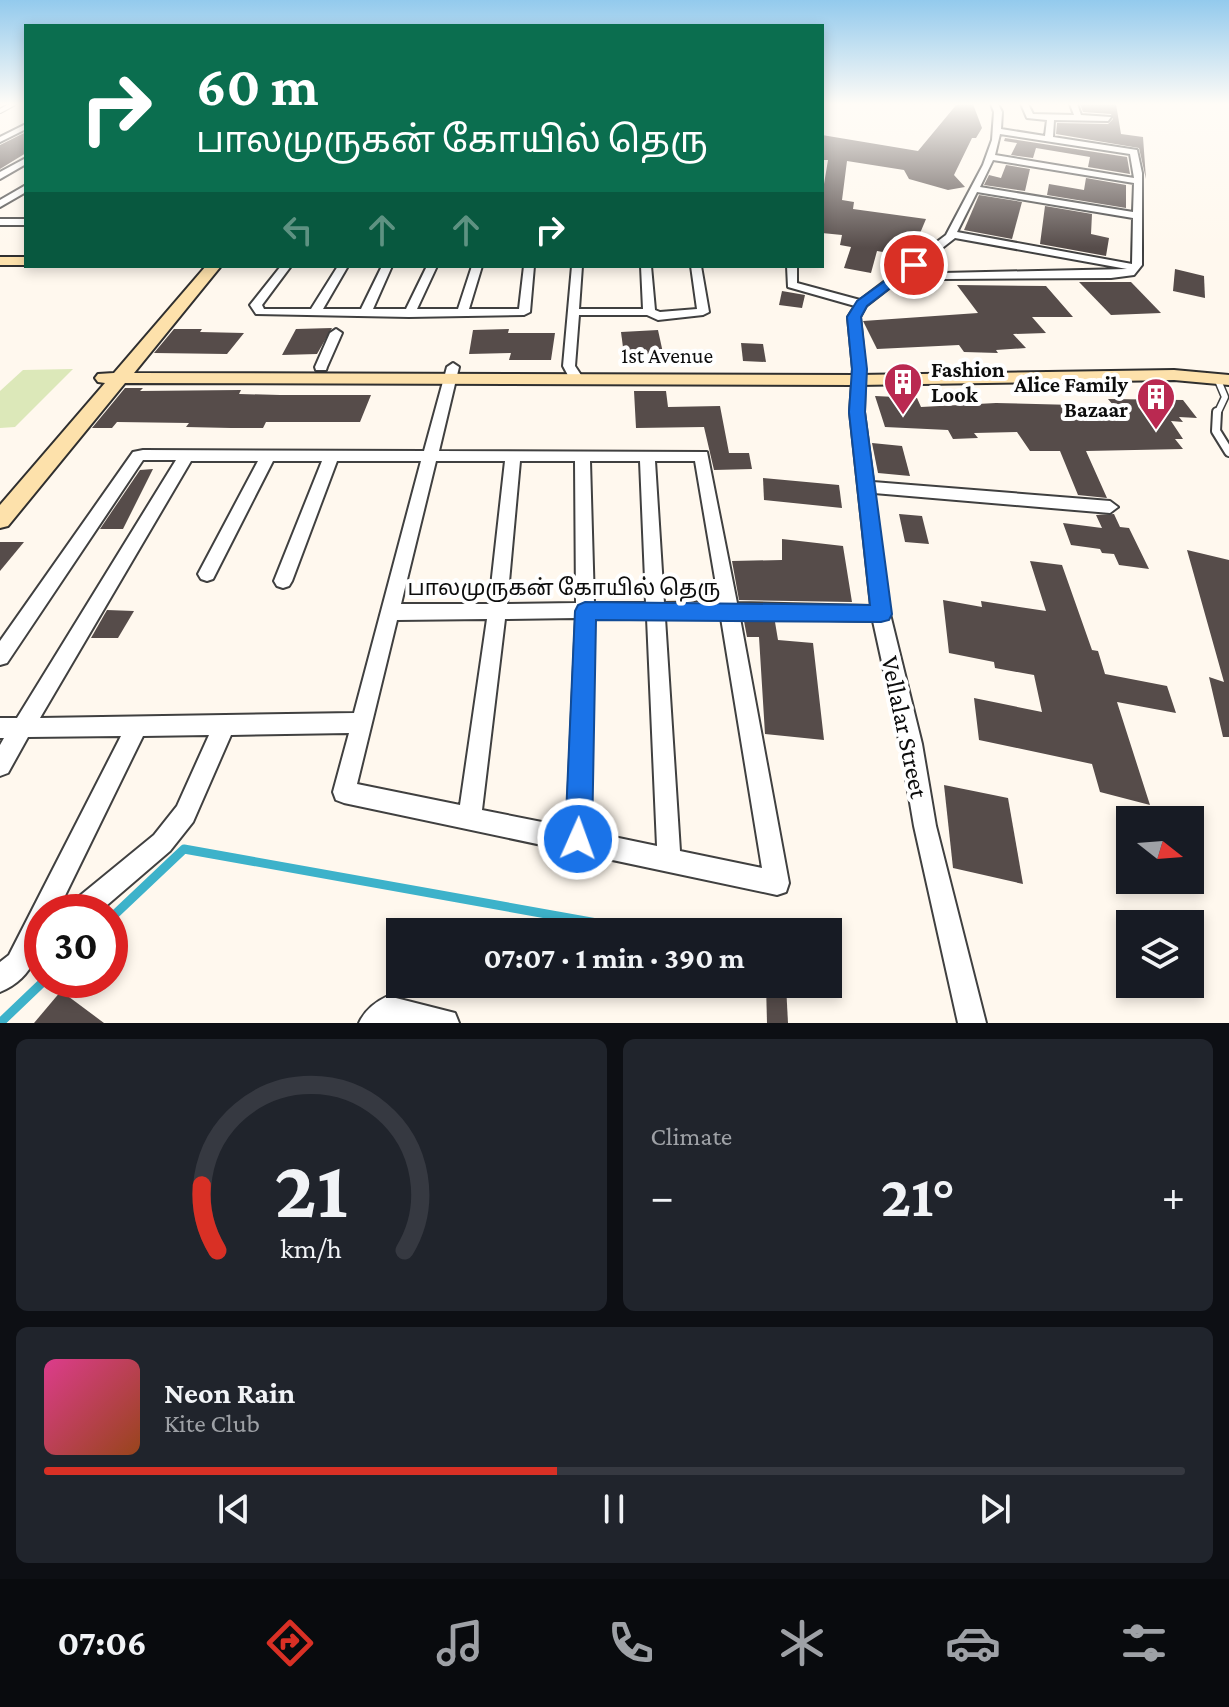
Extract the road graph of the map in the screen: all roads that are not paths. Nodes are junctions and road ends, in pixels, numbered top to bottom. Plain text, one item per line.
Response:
1 (991, 152) edge
2 (1132, 152) edge
3 (990, 157) junction
4 (24, 161) edge
5 (24, 172) edge
6 (2, 174) edge
7 (1137, 181) junction
8 (24, 189) edge
9 (974, 189) junction
10 (0, 204) edge
11 (24, 215) edge
12 (1137, 216) junction
13 (0, 222) edge
14 (14, 222) junction
15 (24, 222) edge
16 (951, 234) junction
17 (24, 261) edge
18 (3, 263) edge
19 (200, 268) edge
20 (212, 268) edge
21 (284, 268) edge
22 (342, 268) edge
23 (386, 268) edge
24 (431, 268) edge
25 (476, 268) edge
26 (529, 268) edge
27 (577, 268) edge
28 (646, 268) edge
29 (696, 268) edge
30 (792, 268) edge
31 (1134, 268) junction
32 (905, 272) junction
33 (862, 304) junction
34 (573, 312) junction
35 (649, 312) junction
36 (314, 313) junction
37 (365, 313) junction
38 (462, 313) junction
39 (409, 314) junction
40 (336, 333) dead end
41 (321, 367) junction
42 (115, 372) junction
43 (572, 372) junction
44 (452, 373) junction
45 (859, 374) junction
46 (1226, 385) edge
47 (1229, 452) edge
48 (269, 455) junction
49 (332, 455) junction
50 (431, 455) junction
51 (513, 455) junction
52 (583, 455) junction
53 (186, 456) junction
54 (647, 456) junction
55 (866, 487) junction
56 (0, 497) edge
57 (1110, 507) dead end
58 (0, 520) edge
59 (207, 574) dead end
60 (283, 581) dead end
61 (727, 610) junction
62 (497, 611) junction
63 (585, 611) junction
64 (656, 611) junction
65 (390, 612) junction
66 (881, 614) junction
67 (0, 657) edge
68 (361, 723) junction
69 (224, 726) junction
70 (137, 727) junction
71 (11, 728) edge
72 (0, 765) edge
73 (470, 817) junction
74 (578, 839) junction
75 (669, 859) junction
76 (53, 894) edge
77 (101, 894) edge
78 (24, 946) edge
79 (9, 972) edge
80 (373, 1023) edge
81 (445, 1023) edge
82 (972, 1023) edge

1 - 3 street
2 - 7 street
3 - 7 street
3 - 9 street
4 - 6 street
5 - 6 street
7 - 12 street
8 - 10 street
9 - 12 street
9 - 16 street
11 - 14 street
12 - 31 street
13 - 14 street
14 - 15 street
16 - 31 street
16 - 32 street
17 - 18 main road
19 - 42 main road
20 - 42 main road
21 - 36 street
22 - 36 street
23 - 37 street
24 - 39 street
25 - 38 street
26 - 38 street
27 - 34 street
28 - 35 street
29 - 35 street
30 - 33 street
31 - 32 street
32 - 33 street
33 - 45 street, Vellalar Street
34 - 35 street
34 - 43 street
36 - 37 street
37 - 39 street
38 - 39 street
40 - 41 street
41 - 42 main road, 1st Avenue
41 - 44 main road, 1st Avenue
42 - 44 main road, 1st Avenue
42 - 56 main road
42 - 58 main road
43 - 44 main road, 1st Avenue
43 - 45 main road, 1st Avenue
44 - 50 street
45 - 46 main road, 1st Avenue
45 - 55 street, Vellalar Street
46 - 47 lane
48 - 49 street
48 - 53 street
48 - 59 street
49 - 50 street
49 - 60 street
50 - 51 street
50 - 65 street
51 - 52 street
51 - 62 street
52 - 54 street
52 - 63 street
53 - 67 street
53 - 71 street
54 - 61 street
54 - 64 street
55 - 57 street
55 - 66 street, Vellalar Street
61 - 64 street, பாலமுருகன் கோயில் தெரு
61 - 66 street, பாலமுருகன் கோயில் தெரு
61 - 75 street
62 - 63 street, பாலமுருகன் கோயில் தெரு
62 - 65 street, பாலமுருகன் கோயில் தெரு
62 - 73 street
63 - 64 street, பாலமுருகன் கோயில் தெரு
63 - 74 street
64 - 75 street
65 - 68 street
66 - 82 street, Vellalar Street
68 - 69 street
68 - 73 street
69 - 70 street
69 - 77 street
70 - 71 street
70 - 76 street
71 - 72 street
73 - 74 street
74 - 75 street
78 - 79 street
80 - 81 street

